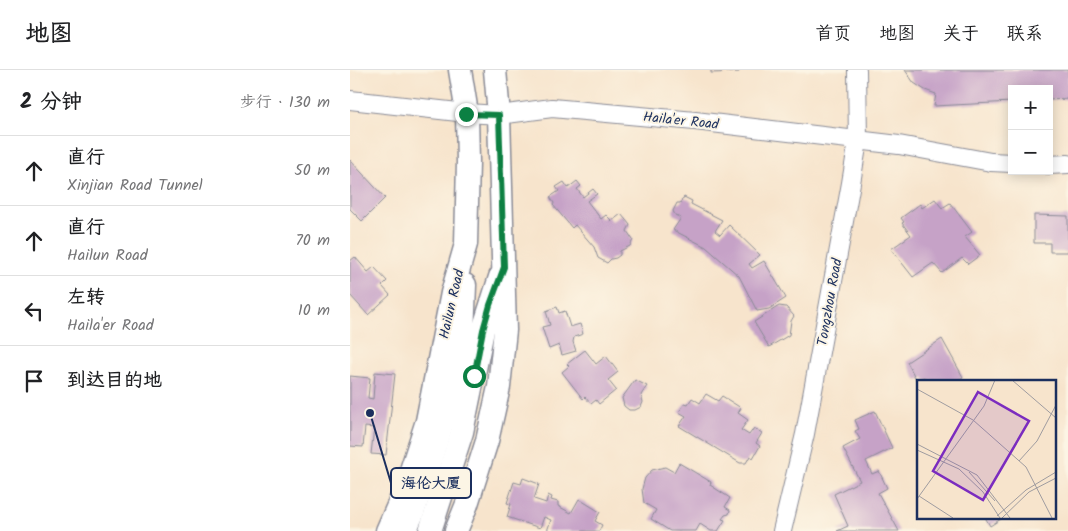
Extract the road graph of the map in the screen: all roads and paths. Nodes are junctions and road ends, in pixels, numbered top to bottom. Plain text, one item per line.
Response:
1 (460, 70) edge
2 (495, 70) edge
3 (856, 70) edge
4 (350, 100) edge
5 (466, 114) junction
6 (499, 115) junction
7 (858, 141) junction
8 (1008, 164) edge
9 (1068, 164) edge
10 (1053, 165) edge
11 (466, 244) junction
12 (504, 267) junction
13 (387, 531) edge
14 (405, 531) edge
15 (430, 531) edge
16 (456, 531) edge
17 (782, 531) edge

1 - 5 main road, Hailun Road
2 - 6 main road
3 - 7 street, Tongzhou Road
4 - 5 street, Haila'er Road
5 - 6 street, Haila'er Road
5 - 11 main road, Hailun Road
6 - 7 street, Haila'er Road
6 - 12 main road
7 - 8 street, Haila'er Road
7 - 17 street, Tongzhou Road
9 - 10 street
11 - 13 main road, Hailun Road
11 - 14 main road
12 - 15 main road
12 - 16 main road

